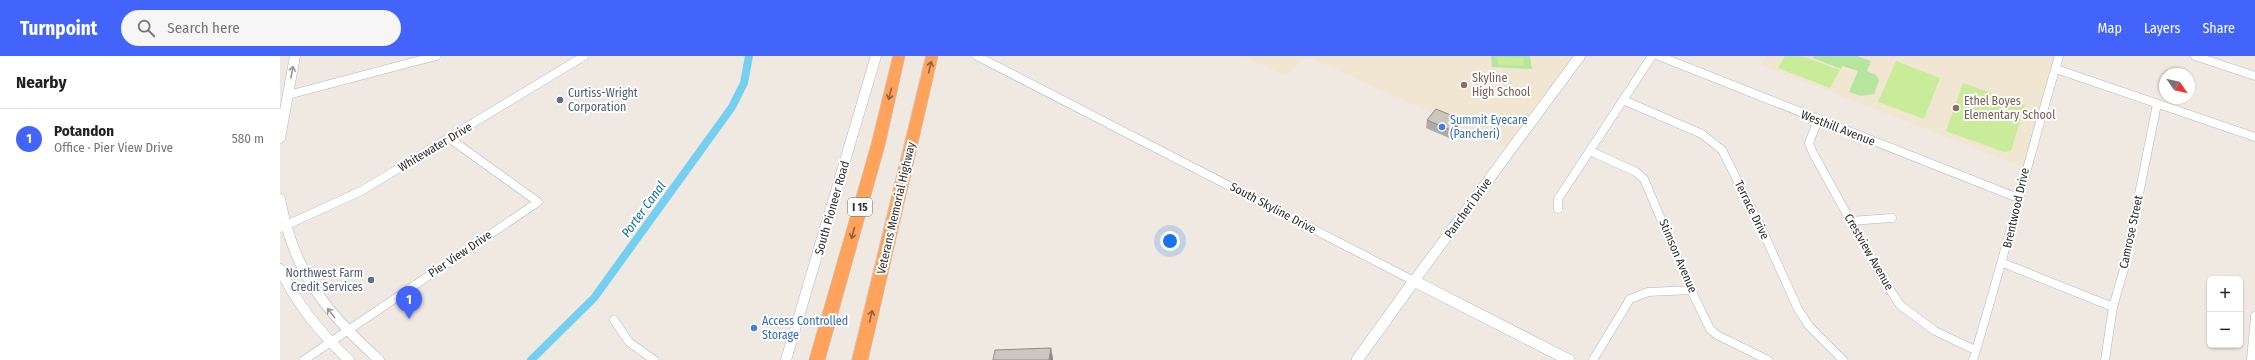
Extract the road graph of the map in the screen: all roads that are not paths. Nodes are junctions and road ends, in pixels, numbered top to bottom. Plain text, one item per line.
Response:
1 (295, 56) edge
2 (436, 56) edge
3 (568, 56) edge
4 (584, 56) edge
5 (876, 56) edge
6 (899, 56) edge
7 (932, 56) edge
8 (977, 56) edge
9 (1580, 56) edge
10 (1652, 56) edge
11 (1659, 56) edge
12 (2059, 56) edge
13 (2195, 56) edge
14 (576, 61) junction
15 (2056, 69) junction
16 (2255, 76) edge
17 (288, 95) junction
18 (1623, 100) junction
19 (2157, 104) junction
20 (1818, 120) junction
21 (2255, 137) edge
22 (280, 138) edge
23 (449, 138) junction
24 (1590, 151) junction
25 (2018, 198) junction
26 (280, 199) edge
27 (1558, 209) dead end
28 (1892, 218) dead end
29 (1850, 221) junction
30 (282, 227) edge
31 (2003, 263) junction
32 (280, 269) edge
33 (1414, 281) junction
34 (1691, 290) junction
35 (2113, 307) junction
36 (2255, 316) edge
37 (614, 320) dead end
38 (346, 331) junction
39 (329, 342) junction
40 (1976, 350) junction
41 (1839, 359) edge
42 (304, 360) edge
43 (348, 360) edge
44 (379, 360) edge
45 (654, 360) edge
46 (786, 360) edge
47 (817, 360) edge
48 (860, 360) edge
49 (1357, 360) edge
50 (1569, 360) edge
51 (1593, 360) edge
52 (1768, 360) edge
53 (1973, 360) edge
54 (2105, 360) edge
55 (2250, 360) edge

17 -> 1 street
2 - 17 street
3 - 14 street
4 - 14 street, Whitewater Drive
5 - 46 street, South Pioneer Road
6 -> 47 highway, I 15
48 -> 7 highway, Veterans Memorial Highway
8 - 33 street, South Skyline Drive
9 - 33 street, Pancheri Drive
10 - 18 street
11 - 20 street, Westhill Avenue
12 - 15 street, Brentwood Drive
13 - 16 street
14 - 23 street, Whitewater Drive
15 - 19 street
15 - 25 street, Brentwood Drive
17 - 22 street
18 - 24 street
18 - 41 street, Terrace Drive
19 - 21 street
19 - 35 street, Camrose Street
20 - 25 street, Westhill Avenue
20 - 29 street, Crestview Avenue
23 - 30 street, Whitewater Drive
23 - 38 street, Pier View Drive
24 - 27 street
24 - 34 street, Stimson Avenue
25 - 31 street, Brentwood Drive
26 - 30 street
28 - 29 street
29 - 40 street, Crestview Avenue
38 -> 30 street
31 - 35 street
31 - 40 street, Brentwood Drive
32 - 39 street
33 - 49 main road, Pancheri Drive
33 - 50 main road, South Skyline Drive
34 - 51 street
34 - 52 street, Stimson Avenue
35 - 54 street, Camrose Street
36 - 55 street
37 - 45 street
38 - 39 street, Pier View Drive
38 - 44 street
39 - 42 street, Pier View Drive
39 - 43 street
40 - 53 street, Brentwood Drive

